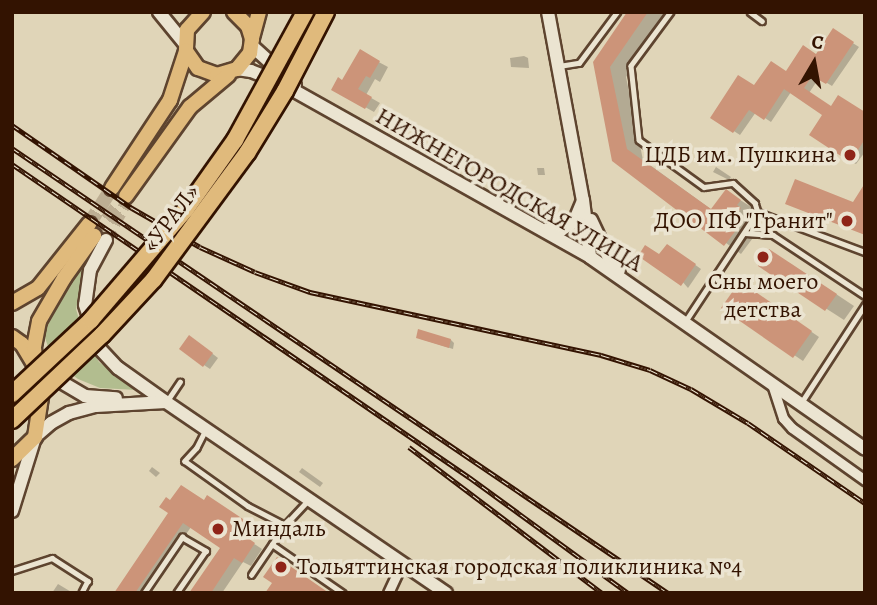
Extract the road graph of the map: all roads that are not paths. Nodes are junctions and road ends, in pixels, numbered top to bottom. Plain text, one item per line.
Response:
1 (159, 12) edge
2 (203, 12) edge
3 (234, 12) edge
4 (259, 12) edge
5 (305, 12) edge
6 (326, 12) edge
7 (548, 12) edge
8 (617, 12) edge
9 (671, 12) edge
10 (750, 12) edge
11 (762, 20) dead end
12 (252, 43) junction
13 (186, 48) junction
14 (558, 66) junction
15 (234, 71) junction
16 (320, 106) junction
17 (112, 188) tunnel mouth
18 (127, 198) tunnel mouth
19 (583, 200) junction
20 (758, 212) junction
21 (545, 230) junction
22 (96, 233) junction
23 (745, 233) junction
24 (865, 252) edge
25 (590, 257) junction
26 (626, 281) junction
27 (865, 296) edge
28 (12, 303) edge
29 (865, 305) edge
30 (685, 322) junction
31 (12, 337) edge
32 (36, 367) junction
33 (180, 382) dead end
34 (771, 383) junction
35 (12, 394) edge
36 (166, 402) junction
37 (801, 404) junction
38 (12, 420) edge
39 (206, 429) junction
40 (35, 437) junction
41 (865, 449) edge
42 (12, 459) edge
43 (865, 480) edge
44 (309, 499) junction
45 (12, 511) edge
46 (285, 525) junction
47 (272, 544) junction
48 (402, 563) junction
49 (12, 571) edge
50 (251, 575) dead end
51 (82, 593) edge
52 (144, 593) edge
53 (177, 593) edge
54 (343, 593) edge
55 (388, 593) edge
56 (446, 593) edge

1 - 13 street
2 - 13 main road
3 - 12 main road
4 - 12 main road
5 - 35 highway, «УРАЛ», bridge
6 - 38 highway, «УРАЛ», bridge
7 - 14 street, НИЖНЕГОРОДСКАЯ УЛИЦА
8 - 14 lane
9 - 20 lane
10 - 11 lane
12 - 15 main road
12 - 16 street
13 - 15 main road
13 - 17 main road
14 - 19 street, НИЖНЕГОРОДСКАЯ УЛИЦА
15 - 16 street, НИЖНЕГОРОДСКАЯ УЛИЦА
15 - 18 main road
16 - 21 street, НИЖНЕГОРОДСКАЯ УЛИЦА
19 - 21 street
19 - 25 street
19 - 26 street
20 - 23 lane
20 - 24 lane
21 - 25 street, НИЖНЕГОРОДСКАЯ УЛИЦА
22 - 28 main road
22 - 32 main road
22 - 36 street
23 - 27 lane
23 - 30 lane
25 - 26 street, НИЖНЕГОРОДСКАЯ УЛИЦА
26 - 30 street, НИЖНЕГОРОДСКАЯ УЛИЦА
29 - 37 lane
30 - 34 street, НИЖНЕГОРОДСКАЯ УЛИЦА
31 - 32 main road
32 - 36 street
32 - 40 main road
33 - 36 lane
34 - 37 street, НИЖНЕГОРОДСКАЯ УЛИЦА
34 - 43 street
36 - 39 street
36 - 40 street
37 - 41 street, НИЖНЕГОРОДСКАЯ УЛИЦА
39 - 44 street
39 - 46 lane
40 - 42 main road
40 - 45 street
44 - 46 lane
44 - 48 street
46 - 47 lane
47 - 50 lane
47 - 54 lane
48 - 55 street
48 - 56 street
49 - 51 lane
52 - 53 lane

